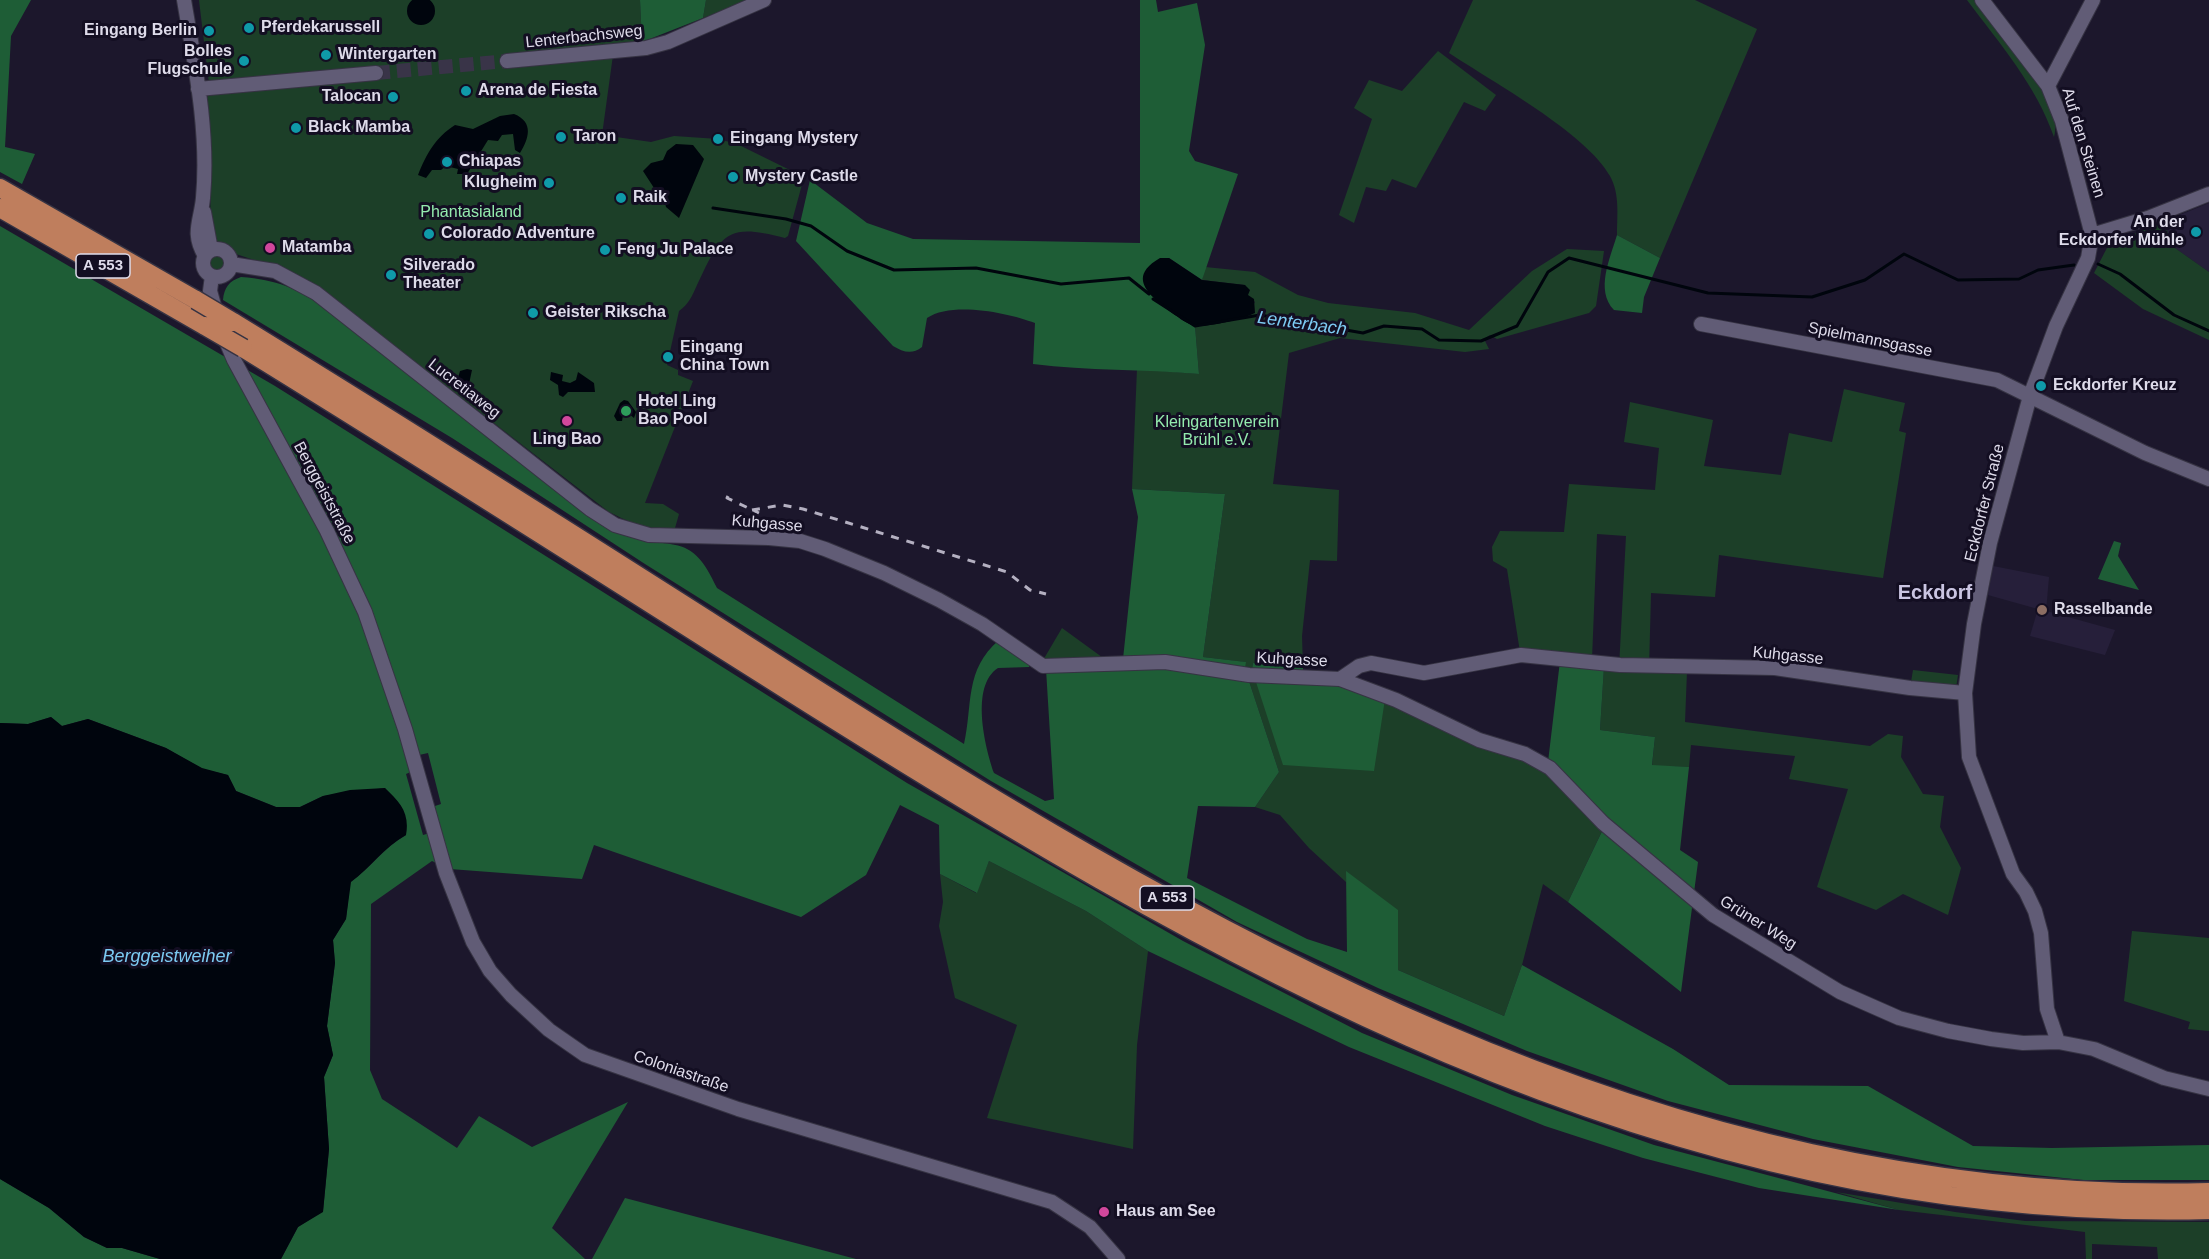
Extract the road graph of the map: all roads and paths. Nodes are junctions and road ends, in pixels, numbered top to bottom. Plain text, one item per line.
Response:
1 (184, 0) edge
2 (764, 0) edge
3 (1982, 0) edge
4 (2093, 0) edge
5 (507, 61) tunnel mouth
6 (376, 73) tunnel mouth
7 (2048, 86) junction
8 (198, 89) junction
9 (0, 188) edge
10 (2209, 194) edge
11 (0, 208) edge
12 (2092, 235) junction
13 (208, 253) junction
14 (231, 264) junction
15 (212, 276) junction
16 (1701, 324) dead end
17 (2030, 396) junction
18 (2209, 479) edge
19 (677, 538) joint
20 (1340, 679) junction
21 (1965, 693) junction
22 (405, 729) joint
23 (2058, 1042) junction
24 (2209, 1089) edge
25 (2209, 1192) edge
26 (2209, 1210) edge
27 (1118, 1259) edge

1 - 8 street, Berggeiststraße
2 - 5 street, Lenterbachsweg
3 - 7 street
4 - 7 street, Auf den Steinen
6 - 8 street
7 - 12 street, Auf den Steinen
8 - 13 street, Berggeiststraße
9 - 25 highway, A 553, bridge
10 - 12 street
11 - 26 highway, A 553, bridge
12 - 17 street, Eckdorfer Straße
13 - 14 street
13 - 15 street, Berggeiststraße
14 - 15 street
14 - 19 street, Lucretiaweg
15 - 22 street, Berggeiststraße
16 - 17 street, Spielmannsgasse
17 - 18 street, Spielmannsgasse
17 - 21 street, Eckdorfer Straße
19 - 20 street, Kuhgasse
20 - 21 street, Kuhgasse
20 - 23 street, Grüner Weg
21 - 23 street, Eckdorfer Straße
22 - 27 street, Coloniastraße
23 - 24 street, Grüner Weg

